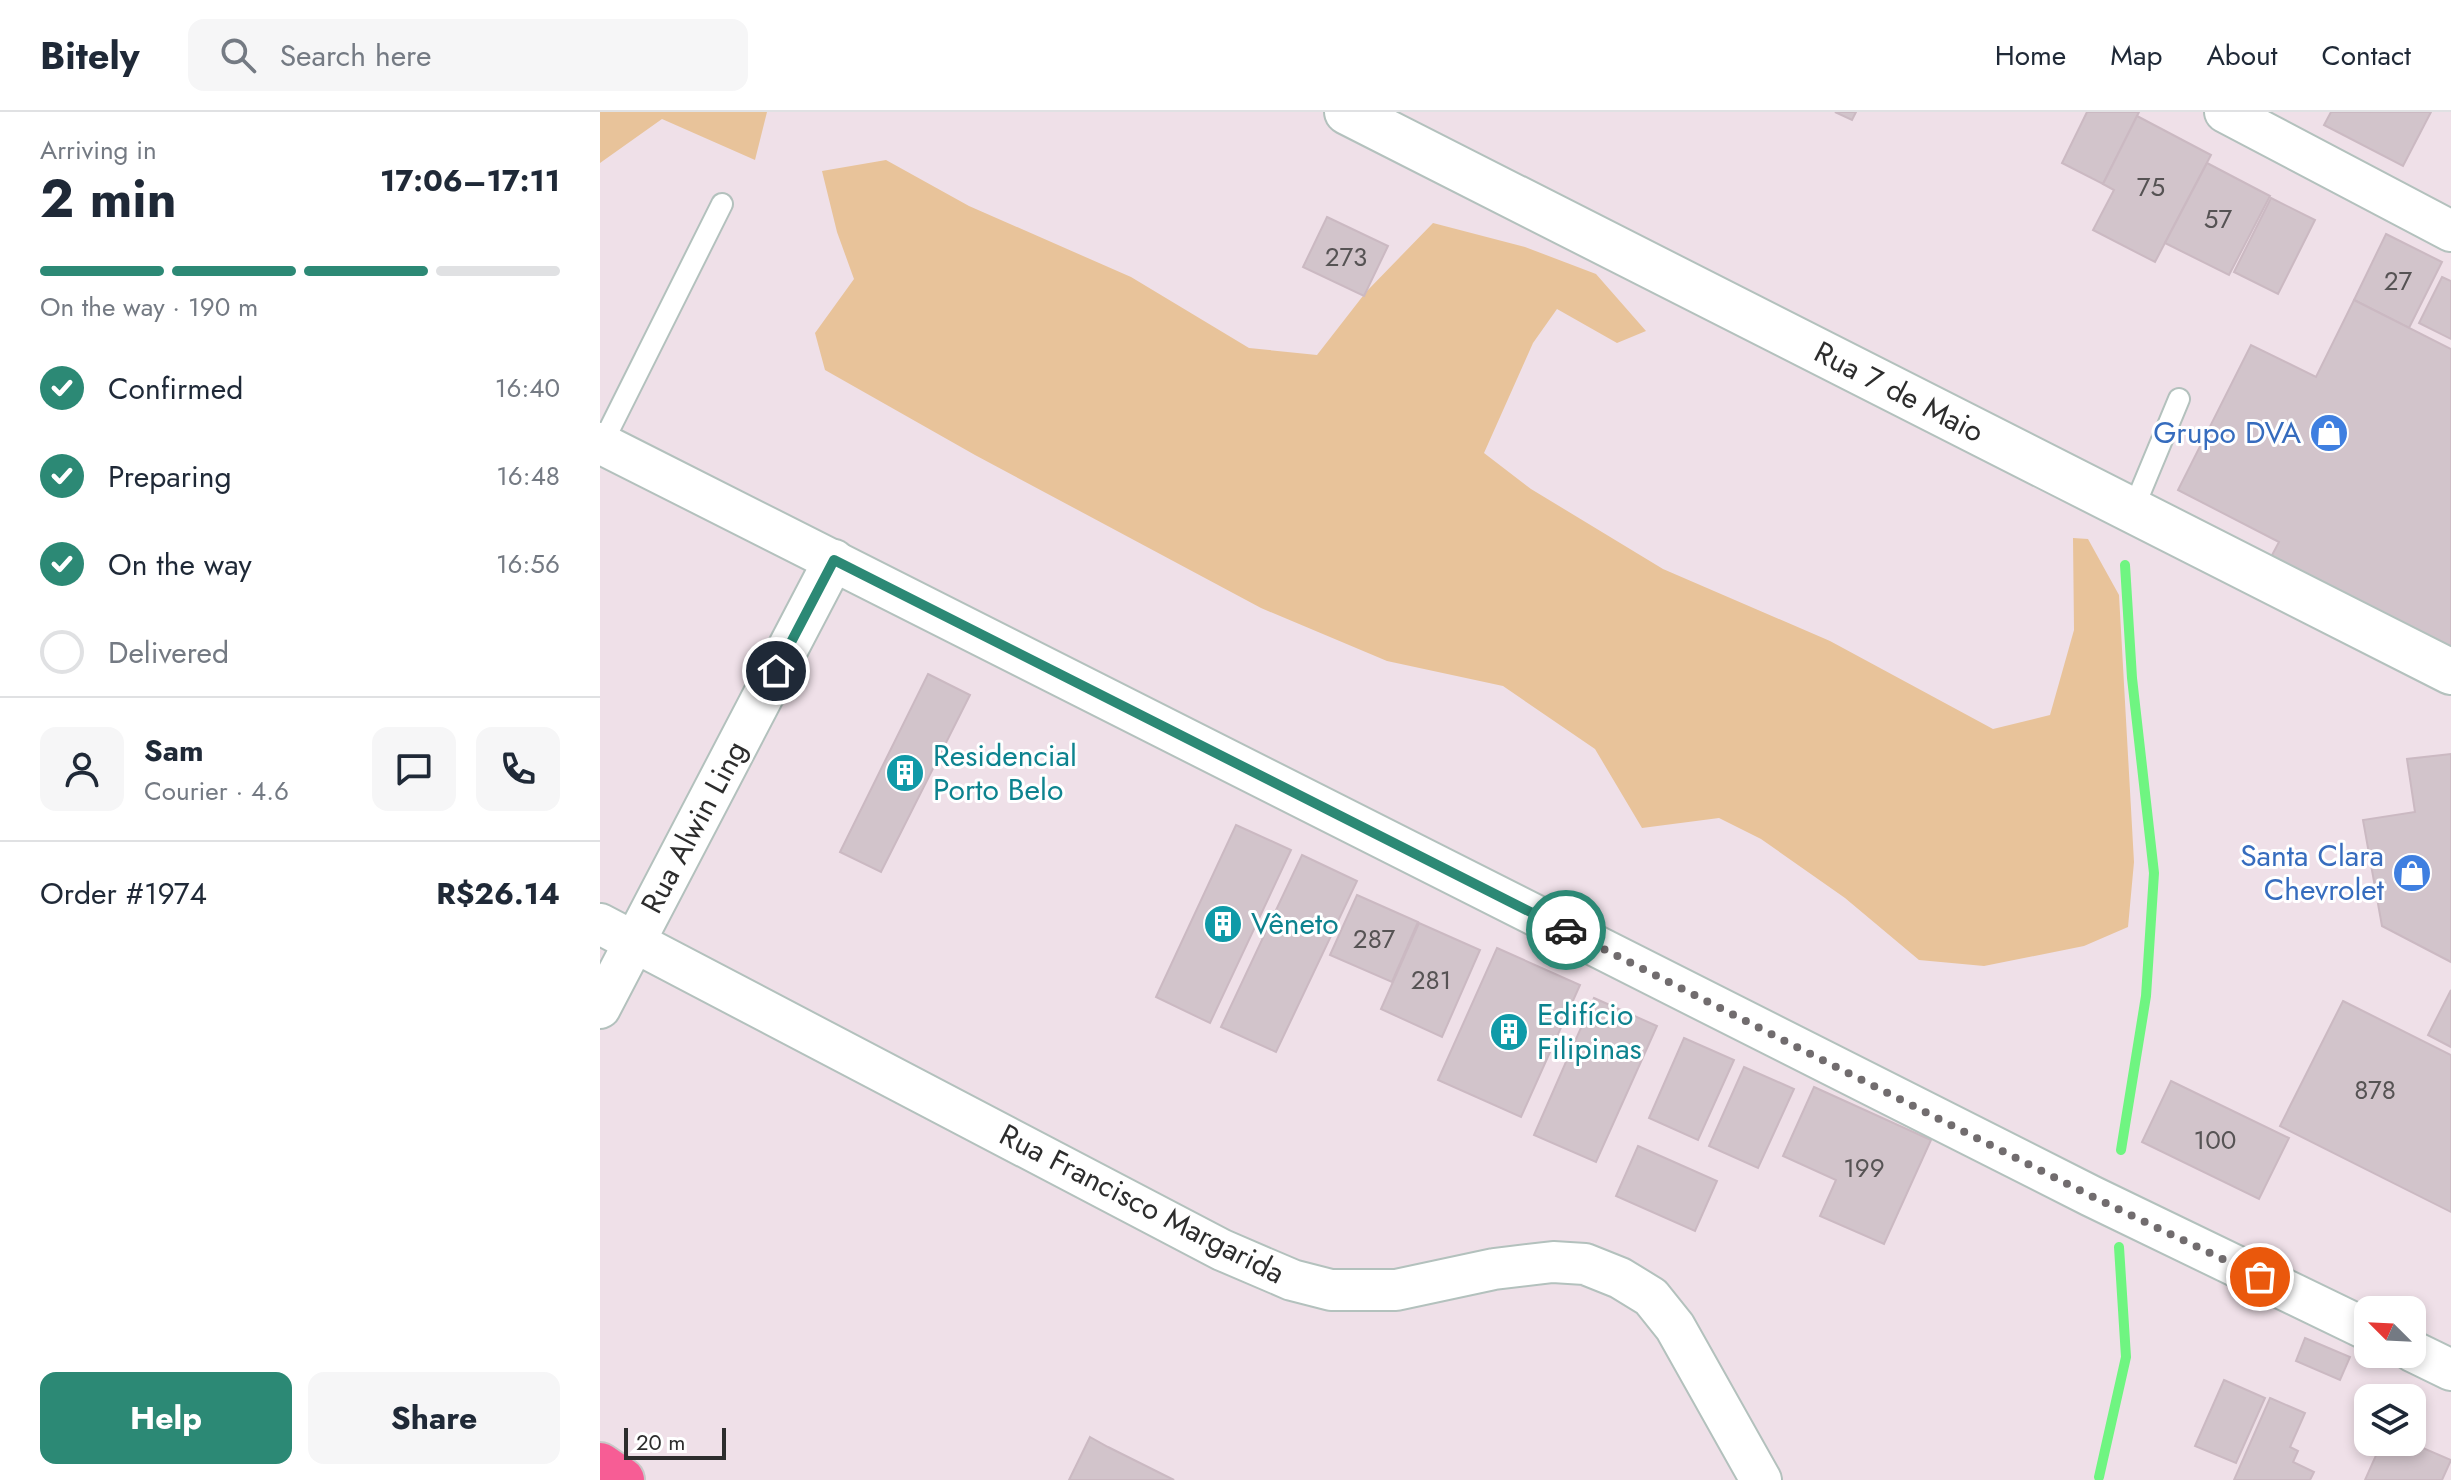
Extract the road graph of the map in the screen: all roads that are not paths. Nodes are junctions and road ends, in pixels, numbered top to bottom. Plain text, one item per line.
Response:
1 (1347, 112) edge
2 (2225, 112) edge
3 (722, 204) dead end
4 (2451, 231) edge
5 (2179, 399) dead end
6 (601, 444) edge
7 (2132, 512) junction
8 (834, 560) junction
9 (2451, 672) edge
10 (617, 932) edge
11 (600, 1008) edge
12 (2354, 1323) edge
13 (2426, 1358) edge
14 (2451, 1370) edge
15 (600, 1465) edge
16 (622, 1480) edge
17 (1761, 1480) edge

1 - 7 street, Rua 7 de Maio
2 - 4 street
3 - 6 lane
5 - 7 lane
6 - 8 street
7 - 9 street, Rua 7 de Maio
8 - 10 street, Rua Alwin Ling
8 - 12 street
10 - 11 street, Rua Alwin Ling
10 - 17 street, Rua Francisco Margarida
13 - 14 street
15 - 16 main road

